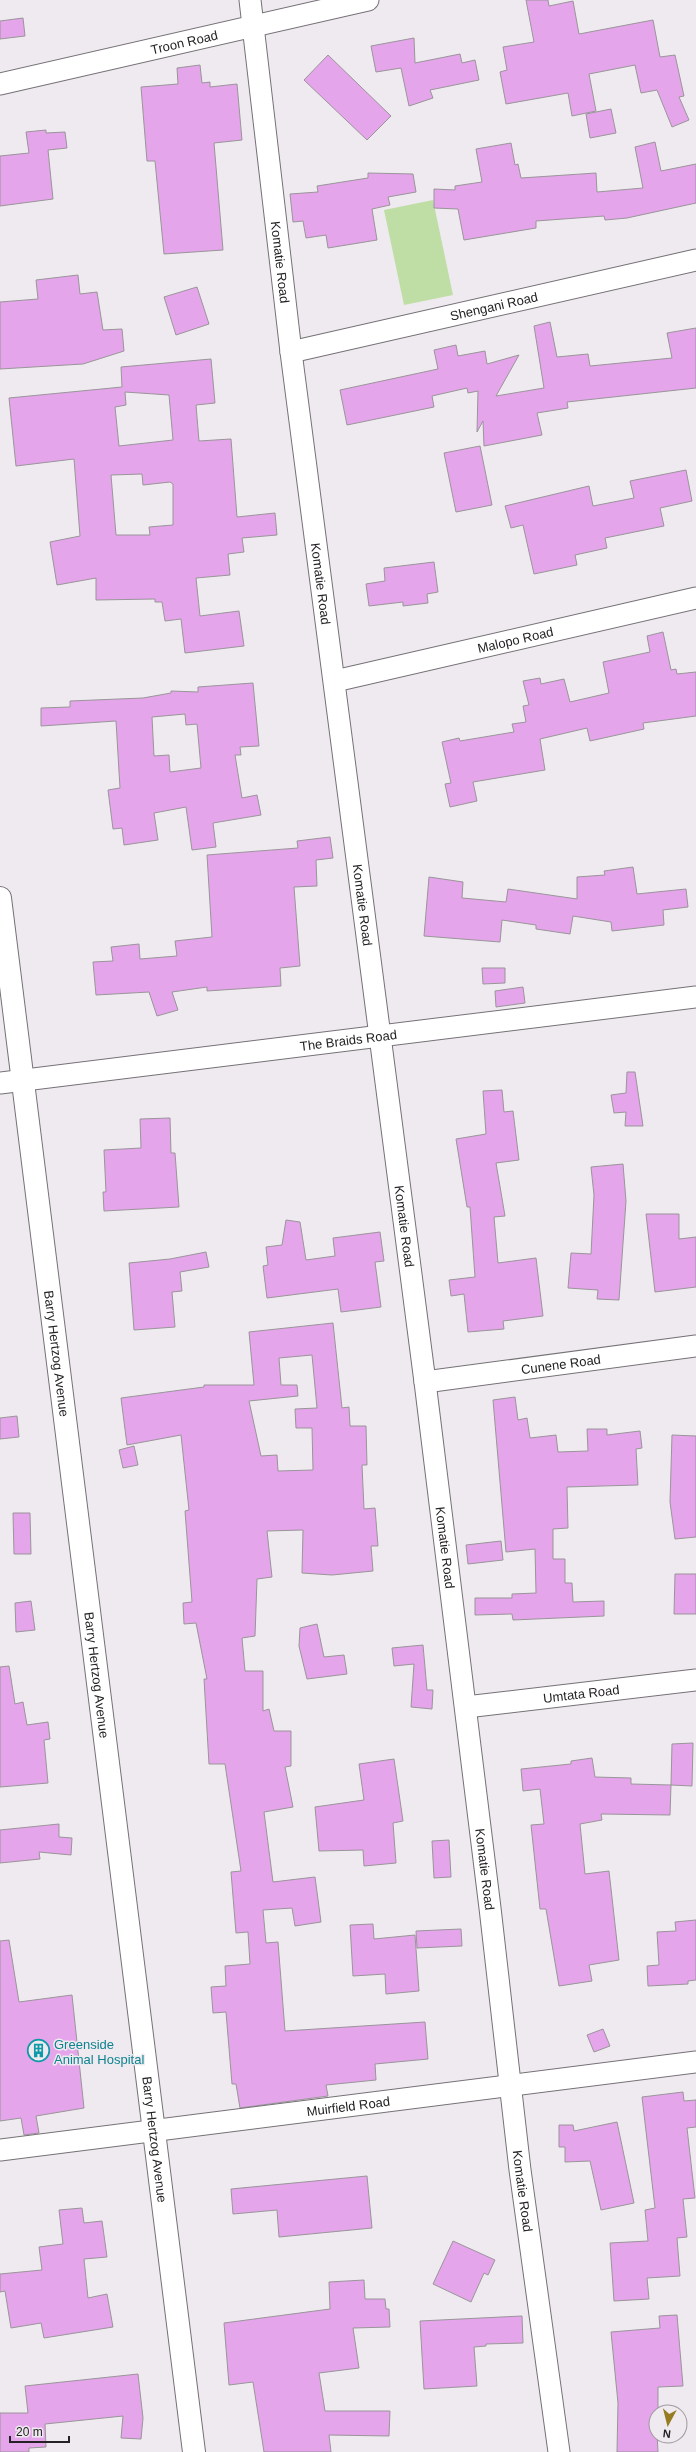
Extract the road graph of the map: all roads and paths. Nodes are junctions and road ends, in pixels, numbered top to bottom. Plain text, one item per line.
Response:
1 (250, 0) edge
2 (368, 0) edge
3 (253, 27) junction
4 (0, 84) edge
5 (696, 260) edge
6 (291, 352) junction
7 (696, 598) edge
8 (335, 681) junction
9 (0, 898) edge
10 (696, 997) edge
11 (380, 1035) junction
12 (24, 1080) junction
13 (0, 1083) edge
14 (696, 1346) edge
15 (425, 1382) junction
16 (696, 1680) edge
17 (466, 1707) junction
18 (696, 2062) edge
19 (510, 2086) junction
20 (153, 2131) junction
21 (0, 2150) edge
22 (194, 2452) edge
23 (558, 2452) edge

1 - 3 street, Komatie Road
2 - 3 street, Troon Road
3 - 4 street, Troon Road
3 - 6 street, Komatie Road
5 - 6 street, Shengani Road
6 - 8 street, Komatie Road
7 - 8 street, Malopo Road
8 - 11 street, Komatie Road
9 - 12 main road, Barry Hertzog Avenue
10 - 11 street, The Braids Road
11 - 12 street, The Braids Road
11 - 15 street, Komatie Road
12 - 13 street, The Braids Road
12 - 20 main road, Barry Hertzog Avenue
14 - 15 street, Cunene Road
15 - 17 street, Komatie Road
16 - 17 street, Umtata Road
17 - 19 street, Komatie Road
18 - 19 street, Muirfield Road
19 - 20 street, Muirfield Road
19 - 23 street, Komatie Road
20 - 21 street, Muirfield Road
20 - 22 main road, Barry Hertzog Avenue

